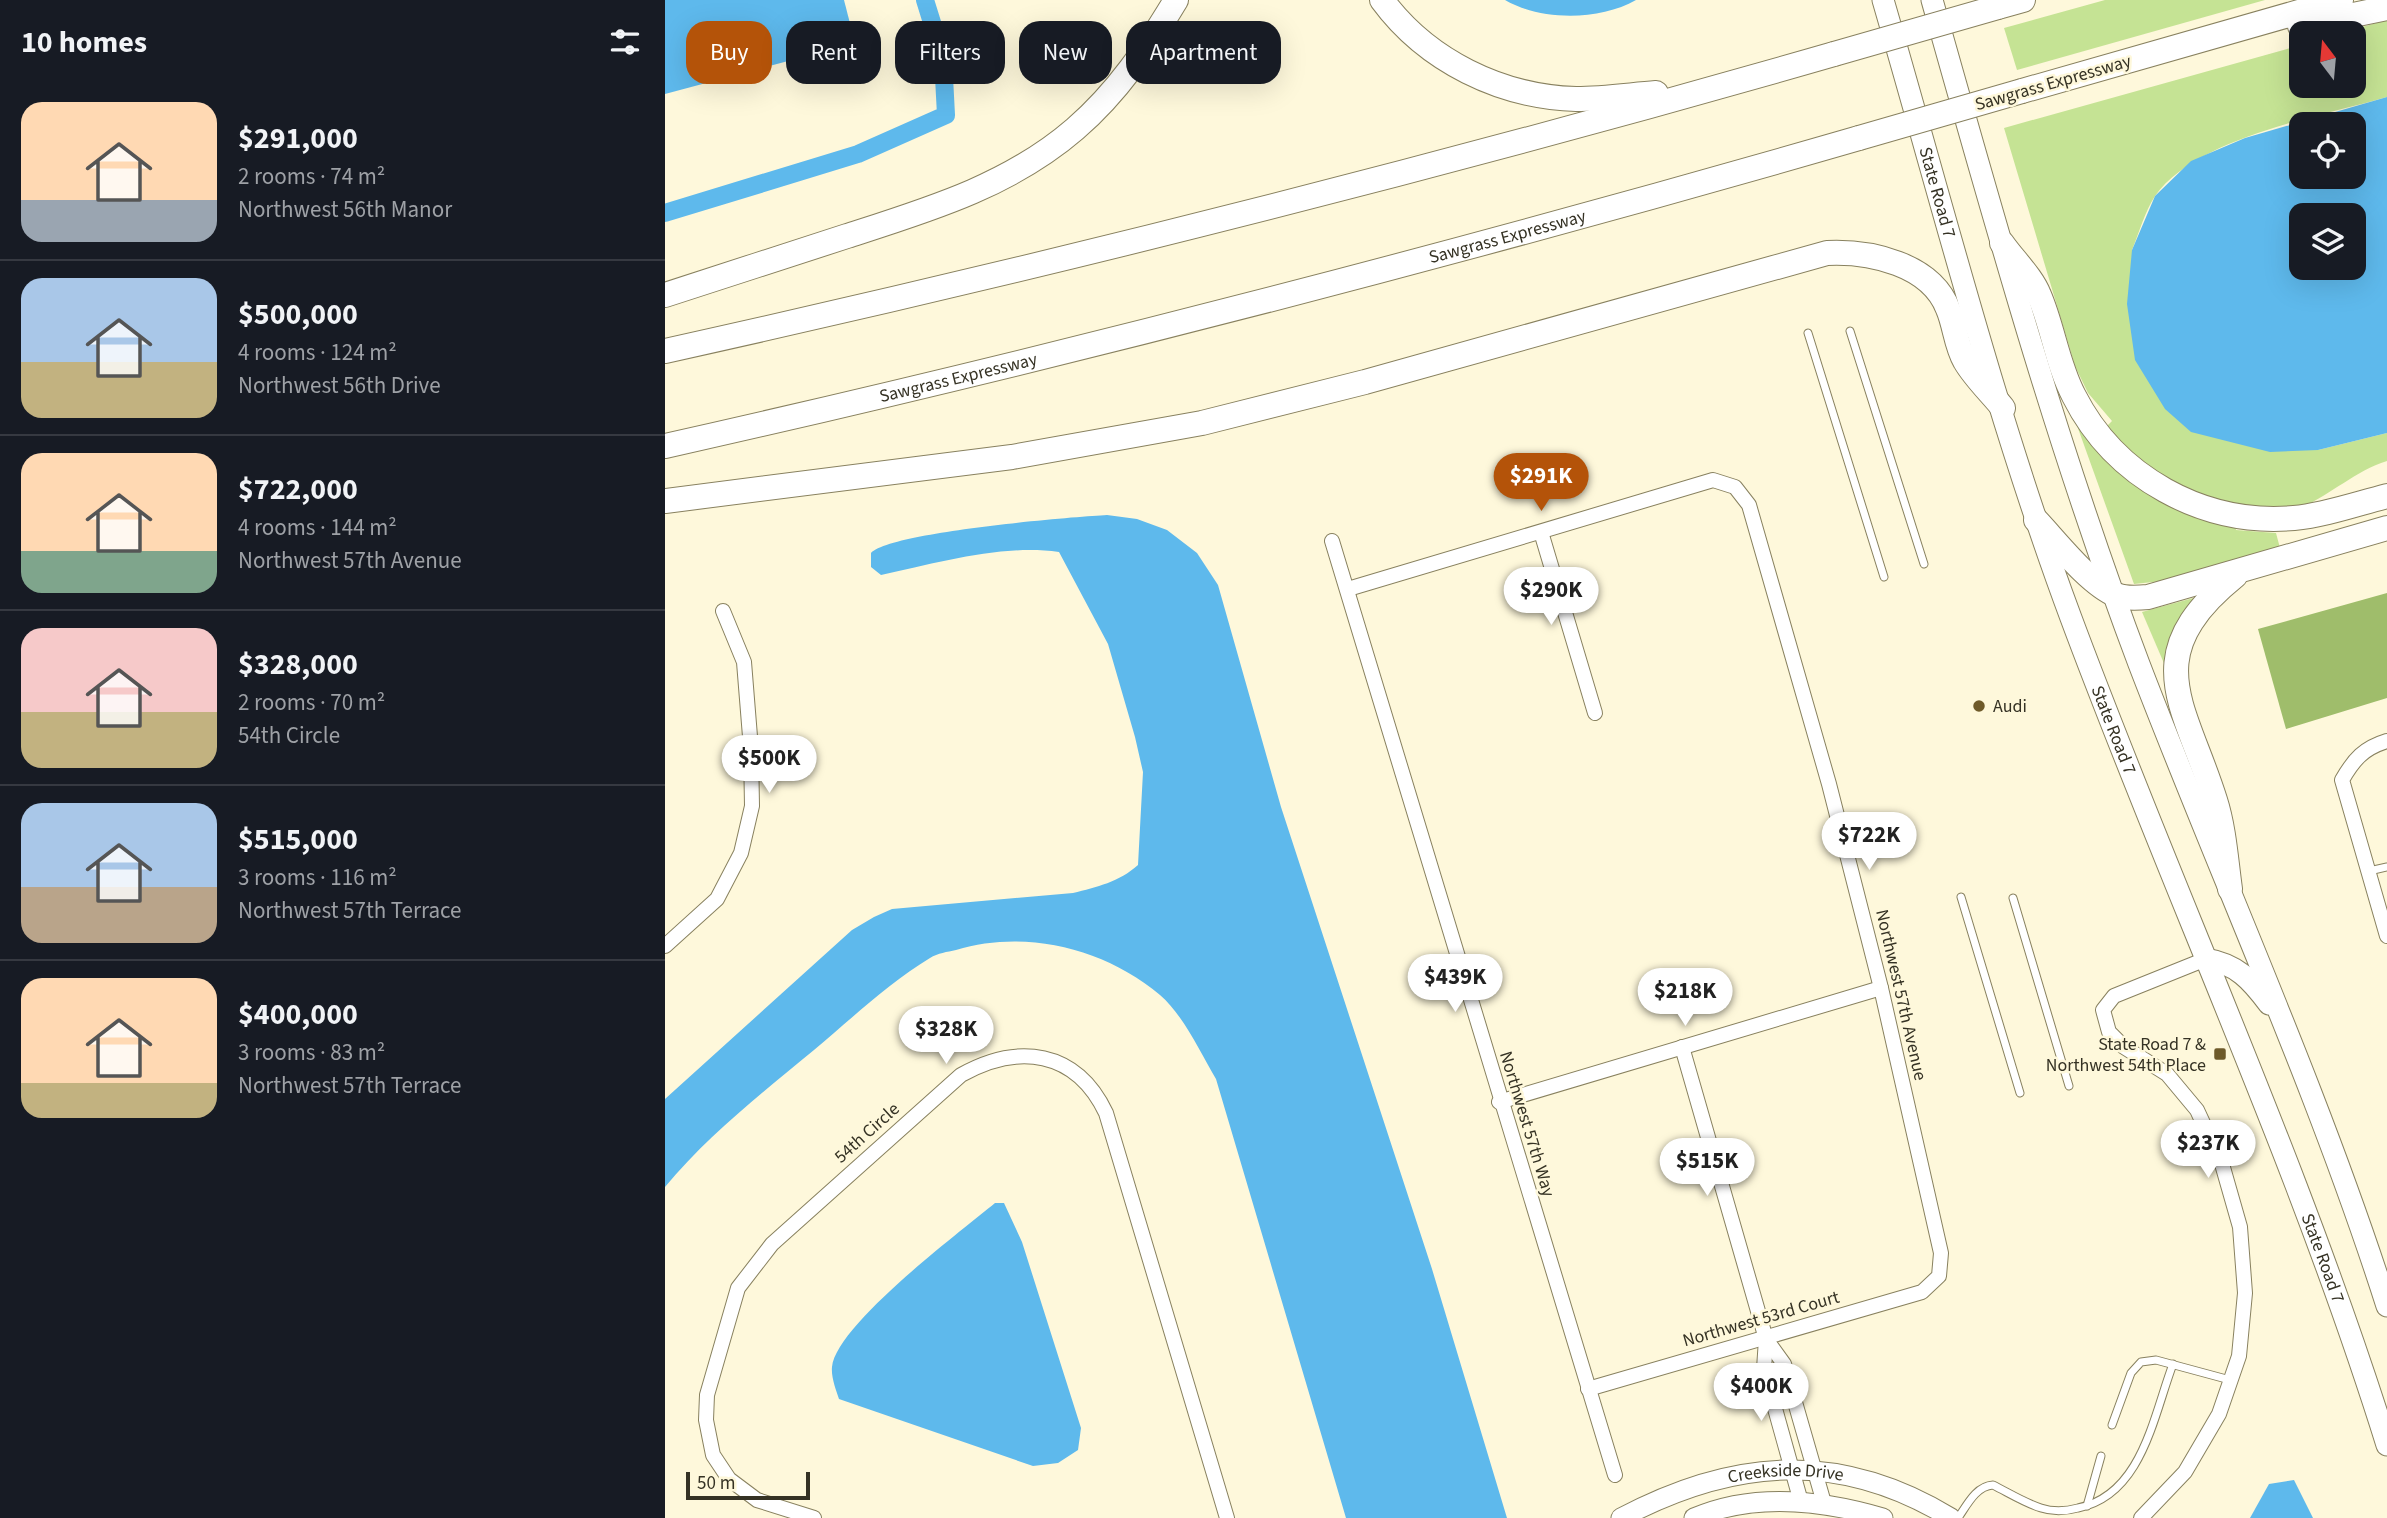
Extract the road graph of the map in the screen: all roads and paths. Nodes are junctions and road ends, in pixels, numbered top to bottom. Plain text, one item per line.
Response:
1 (1175, 0) edge
2 (1382, 0) edge
3 (1883, 0) edge
4 (1932, 0) edge
5 (2023, 0) edge
6 (2341, 0) edge
7 (2387, 8) edge
8 (2161, 51) junction
9 (1723, 86) junction
10 (2001, 243) junction
11 (665, 295) edge
12 (1850, 331) dead end
13 (1808, 333) dead end
14 (665, 351) edge
15 (2003, 408) junction
16 (665, 446) edge
17 (2387, 496) edge
18 (665, 500) edge
19 (2036, 520) junction
20 (2387, 528) edge
21 (1541, 532) junction
22 (1332, 541) dead end
23 (1924, 564) dead end
24 (2243, 569) junction
25 (1884, 577) dead end
26 (1348, 589) junction
27 (2115, 595) junction
28 (723, 611) dead end
29 (1595, 713) dead end
30 (2387, 741) edge
31 (2387, 867) edge
32 (2368, 871) junction
33 (2230, 889) junction
34 (1961, 897) dead end
35 (2013, 898) dead end
36 (2387, 936) edge
37 (665, 946) edge
38 (2206, 959) junction
39 (1881, 988) junction
40 (2286, 1026) junction
41 (1682, 1047) junction
42 (2069, 1086) dead end
43 (2021, 1093) dead end
44 (1499, 1102) junction
45 (1939, 1276) joint
46 (2387, 1306) edge
47 (1766, 1339) junction
48 (2173, 1364) junction
49 (2231, 1381) junction
50 (1588, 1390) junction
51 (2112, 1425) dead end
52 (2387, 1445) edge
53 (2101, 1456) dead end
54 (1792, 1468) junction
55 (1814, 1470) junction
56 (1615, 1475) dead end
57 (1801, 1502) junction
58 (1824, 1503) junction
59 (2087, 1506) junction
60 (814, 1518) edge
61 (1227, 1518) edge
62 (1621, 1518) edge
63 (1694, 1518) edge
64 (1883, 1518) edge
65 (1951, 1518) edge
66 (1958, 1518) edge
67 (2141, 1518) edge

1 - 11 highway
2 - 9 highway
3 - 15 main road, State Road 7
4 - 10 main road
5 - 9 highway, bridge
6 - 8 highway, Sawgrass Expressway
7 - 8 highway
8 - 16 highway, Sawgrass Expressway, bridge
9 - 14 highway
10 - 17 highway
10 - 27 main road
12 - 23 lane
13 - 25 lane
15 - 18 highway
15 - 19 main road, State Road 7
19 - 27 highway
19 - 38 main road, State Road 7
20 - 24 highway
21 - 26 street
21 - 29 street
21 - 39 street, Northwest 57th Avenue
22 - 26 street, Northwest 57th Way
24 - 27 highway
24 - 33 highway
26 - 44 street, Northwest 57th Way
27 - 33 main road
28 - 37 street
30 - 32 street
31 - 32 lane
32 - 36 street
33 - 40 main road
34 - 43 lane
35 - 42 lane
38 - 40 main road
38 - 49 street
38 - 52 main road, State Road 7
39 - 41 street
39 - 45 street, Northwest 57th Avenue
40 - 46 main road
41 - 44 street
41 - 47 street
44 - 50 street, Northwest 57th Way
45 - 47 street, Northwest 53rd Court
47 - 50 street, Northwest 53rd Court
47 - 54 street
47 - 55 street
48 - 49 lane
48 - 51 lane
48 - 59 lane
49 - 67 street
50 - 56 street, Northwest 57th Way
53 - 59 lane
54 - 55 street, Creekside Drive
54 - 57 street
54 - 62 street, Creekside Drive
55 - 58 street
55 - 65 street, Creekside Drive
57 - 58 street, Creekside Drive
57 - 63 street, Creekside Drive
58 - 64 street, Creekside Drive
59 - 66 lane
60 - 61 street, 54th Circle

